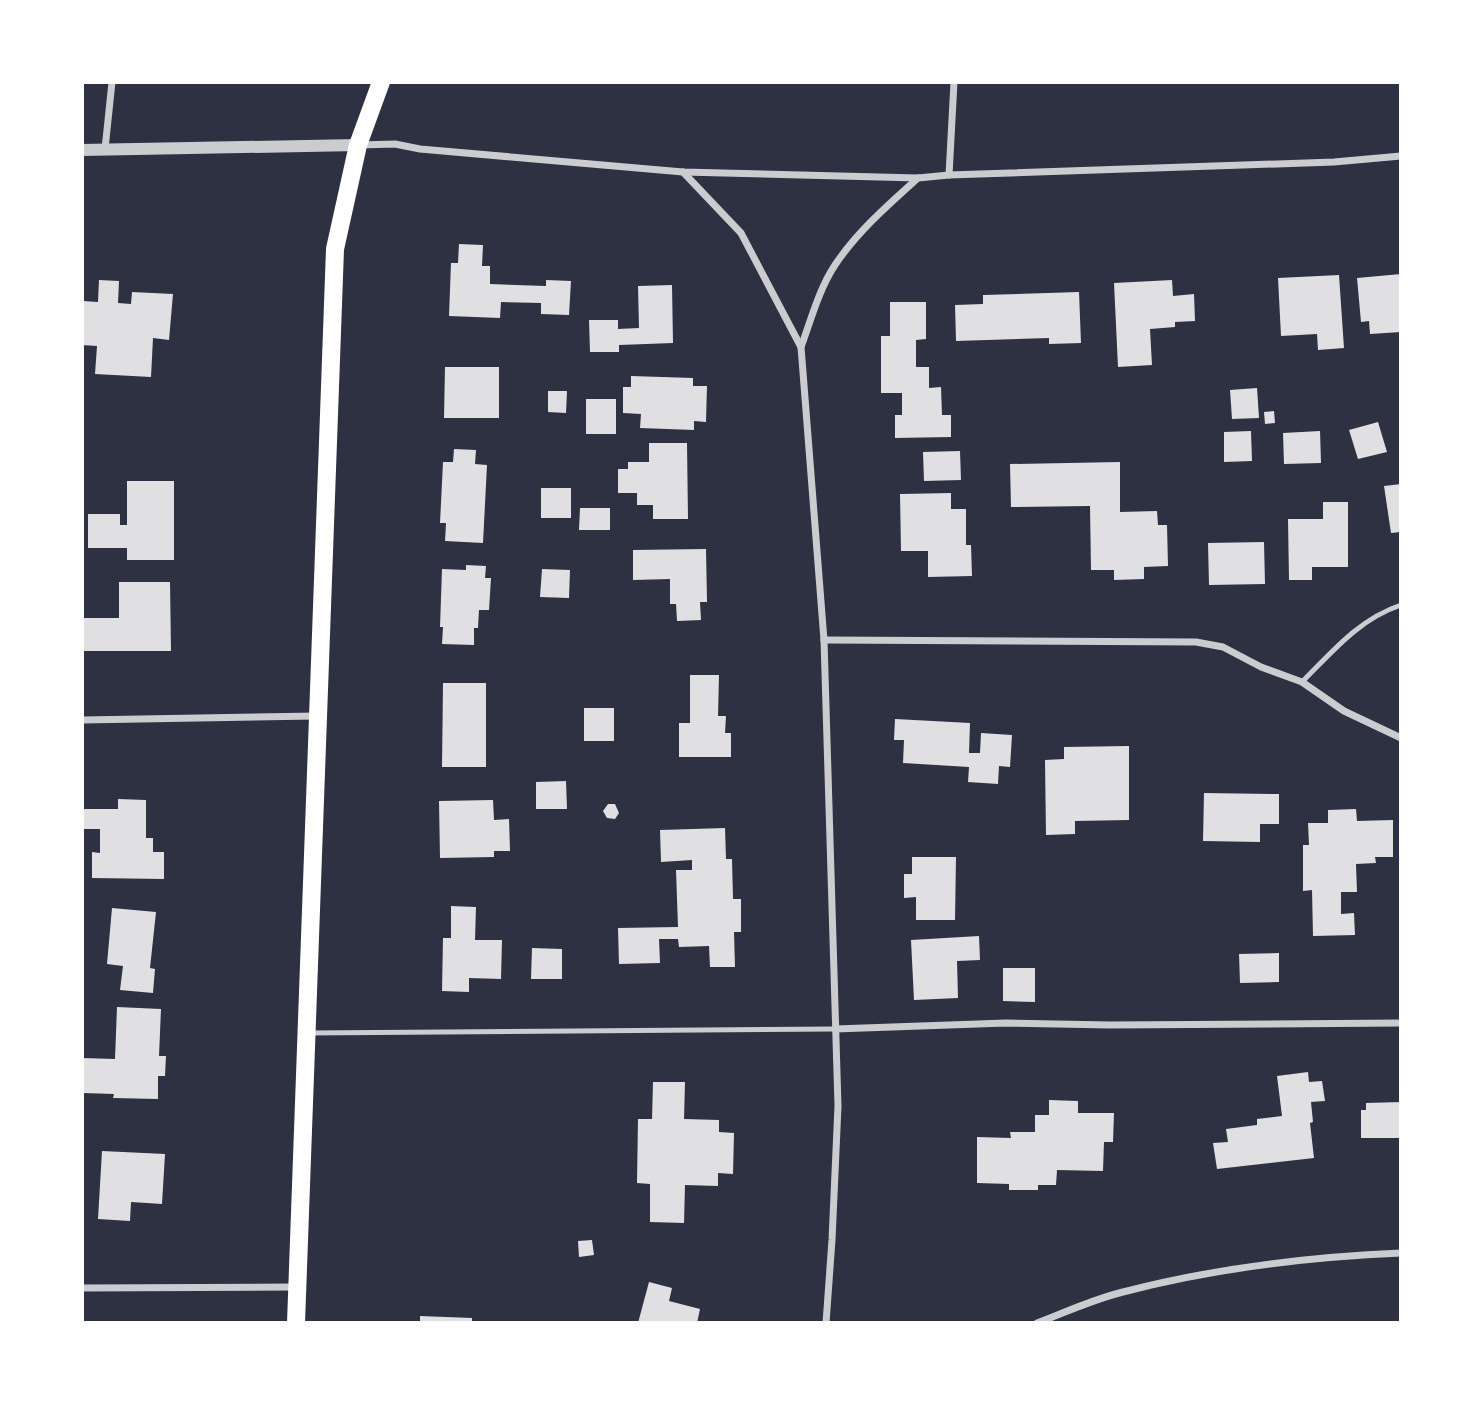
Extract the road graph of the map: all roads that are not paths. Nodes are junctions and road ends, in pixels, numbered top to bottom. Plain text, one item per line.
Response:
1 (112, 82) edge
2 (381, 82) edge
3 (954, 82) edge
4 (358, 145) junction
5 (1401, 148) edge
6 (105, 149) junction
7 (82, 150) edge
8 (1389, 156) junction
9 (1401, 156) edge
10 (683, 172) junction
11 (948, 175) junction
12 (918, 178) junction
13 (801, 347) junction
14 (1401, 605) edge
15 (824, 640) junction
16 (1302, 682) junction
17 (317, 716) junction
18 (82, 720) edge
19 (1401, 738) edge
20 (1401, 1023) edge
21 (835, 1029) junction
22 (306, 1033) junction
23 (1401, 1253) edge
24 (297, 1287) junction
25 (82, 1288) edge
26 (296, 1323) edge
27 (826, 1323) edge
28 (1037, 1323) edge

1 - 6 street
2 - 4 main road
3 - 11 street
4 - 6 street
4 - 10 street
4 - 17 main road
5 - 8 street
6 - 7 street
8 - 9 street
8 - 11 street
10 - 12 street
10 - 13 street
11 - 12 street
12 - 13 street
13 - 15 street
14 - 16 lane
15 - 16 street
15 - 21 street
16 - 19 street
17 - 18 street
17 - 22 main road
20 - 21 street
21 - 22 lane
21 - 27 street
22 - 24 main road
23 - 28 street
24 - 25 street
24 - 26 main road

